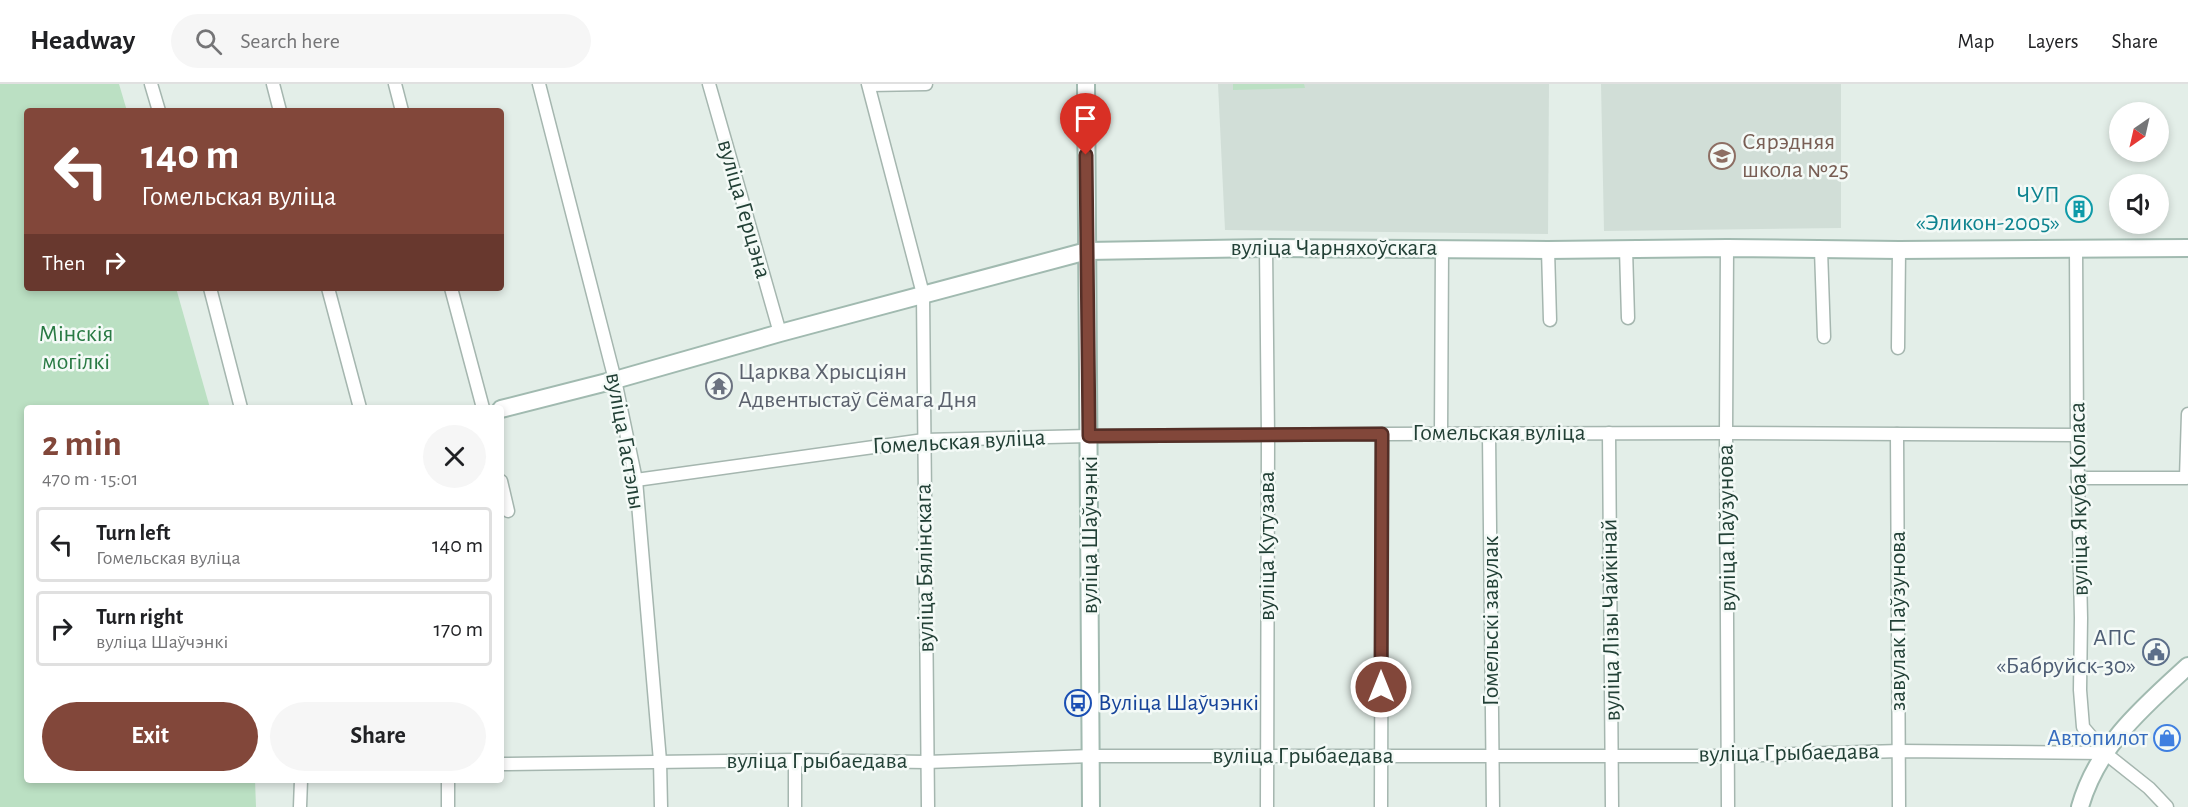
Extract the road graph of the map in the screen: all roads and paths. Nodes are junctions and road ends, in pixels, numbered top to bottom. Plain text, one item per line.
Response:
1 (150, 84) edge
2 (273, 84) edge
3 (395, 84) edge
4 (539, 84) edge
5 (709, 84) edge
6 (926, 84) edge
7 (1086, 84) edge
8 (869, 85) edge
9 (158, 108) edge
10 (279, 108) edge
11 (401, 108) edge
12 (1266, 248) junction
13 (1442, 248) junction
14 (1728, 248) junction
15 (2076, 248) junction
16 (2188, 248) edge
17 (1626, 249) junction
18 (1548, 250) junction
19 (1821, 250) junction
20 (1899, 250) junction
21 (1087, 251) junction
22 (211, 291) edge
23 (329, 291) edge
24 (452, 291) edge
25 (923, 294) junction
26 (1629, 318) dead end
27 (1550, 320) dead end
28 (780, 333) junction
29 (1824, 337) dead end
30 (1898, 348) dead end
31 (615, 380) junction
32 (240, 405) edge
33 (359, 405) edge
34 (482, 405) edge
35 (504, 408) edge
36 (2188, 414) edge
37 (1609, 433) junction
38 (1726, 433) junction
39 (1382, 434) junction
40 (1441, 434) junction
41 (1897, 434) junction
42 (1268, 435) junction
43 (1489, 435) junction
44 (2077, 435) junction
45 (1089, 436) junction
46 (924, 440) junction
47 (2078, 478) junction
48 (636, 480) junction
49 (504, 494) edge
50 (508, 511) dead end
51 (2188, 666) edge
52 (1899, 751) junction
53 (2106, 753) junction
54 (1612, 754) junction
55 (1091, 756) junction
56 (1266, 756) junction
57 (1381, 756) junction
58 (1492, 756) junction
59 (1728, 756) junction
60 (795, 760) junction
61 (660, 761) junction
62 (927, 762) junction
63 (504, 764) edge
64 (301, 783) edge
65 (448, 783) edge
66 (300, 807) edge
67 (448, 807) edge
68 (661, 807) edge
69 (795, 807) edge
70 (928, 807) edge
71 (1091, 807) edge
72 (1267, 807) edge
73 (1381, 807) edge
74 (1492, 807) edge
75 (1612, 807) edge
76 (1728, 807) edge
77 (1899, 807) edge
78 (2080, 807) edge
79 (2167, 807) edge

1 - 9 street
2 - 10 street
3 - 11 street
4 - 31 street, вуліца Гастэлы
5 - 28 street, вуліца Герцэна
6 - 8 street
7 - 21 street, вуліца Шаўчэнкі
8 - 25 street, вуліца Бялінскага
12 - 13 street, вуліца Чарняхоўскага
12 - 21 street, вуліца Чарняхоўскага
12 - 42 street, вуліца Кутузава
13 - 18 street, вуліца Чарняхоўскага
13 - 40 street
14 - 17 street, вуліца Чарняхоўскага
14 - 19 street, вуліца Чарняхоўскага
14 - 38 street, вуліца Паўзунова
15 - 16 street, вуліца Чарняхоўскага
15 - 20 street, вуліца Чарняхоўскага
15 - 44 street, вуліца Якуба Коласа
17 - 18 street, вуліца Чарняхоўскага
17 - 26 street
18 - 27 street
19 - 20 street, вуліца Чарняхоўскага
19 - 29 street
20 - 30 street
21 - 25 street, вуліца Чарняхоўскага
21 - 45 street, вуліца Шаўчэнкі
22 - 32 street
23 - 33 street
24 - 34 street
25 - 28 street, вуліца Чарняхоўскага
25 - 46 street, вуліца Бялінскага
28 - 31 street, вуліца Чарняхоўскага
31 - 35 street, вуліца Чарняхоўскага
31 - 48 street, вуліца Гастэлы
36 - 47 street
37 - 38 street, Гомельская вуліца
37 - 43 street, Гомельская вуліца
37 - 54 street, вуліца Лізы Чайкінай
38 - 41 street, Гомельская вуліца
38 - 59 street, вуліца Паўзунова
39 - 40 street, Гомельская вуліца
39 - 42 street, Гомельская вуліца
39 - 57 street
40 - 43 street, Гомельская вуліца
41 - 44 street, Гомельская вуліца
41 - 52 street, завулак Паўзунова
42 - 45 street, Гомельская вуліца
42 - 56 street, вуліца Кутузава
43 - 58 street, Гомельскі завулак
44 - 47 street, вуліца Якуба Коласа
45 - 46 street, Гомельская вуліца
45 - 55 street, вуліца Шаўчэнкі
46 - 48 street, Гомельская вуліца
46 - 62 street, вуліца Бялінскага
47 - 53 street, вуліца Якуба Коласа
48 - 61 street, вуліца Гастэлы
49 - 50 street
51 - 53 street
52 - 53 street, вуліца Грыбаедава
52 - 59 street, вуліца Грыбаедава
52 - 77 street, завулак Паўзунова
53 - 78 street
53 - 79 street, вуліца Якуба Коласа
54 - 58 street, вуліца Грыбаедава
54 - 59 street, вуліца Грыбаедава
54 - 75 street, вуліца Лізы Чайкінай
55 - 56 street, вуліца Грыбаедава
55 - 62 street, вуліца Грыбаедава
55 - 71 street, вуліца Шаўчэнкі
56 - 57 street, вуліца Грыбаедава
56 - 72 street, вуліца Кутузава
57 - 58 street, вуліца Грыбаедава
57 - 73 street
58 - 74 street, Гомельскі завулак
59 - 76 street, вуліца Паўзунова
60 - 61 street, вуліца Грыбаедава
60 - 62 street, вуліца Грыбаедава
60 - 69 street
61 - 63 street, вуліца Грыбаедава
61 - 68 street, вуліца Гастэлы
62 - 70 street, вуліца Бялінскага
64 - 66 street
65 - 67 street

